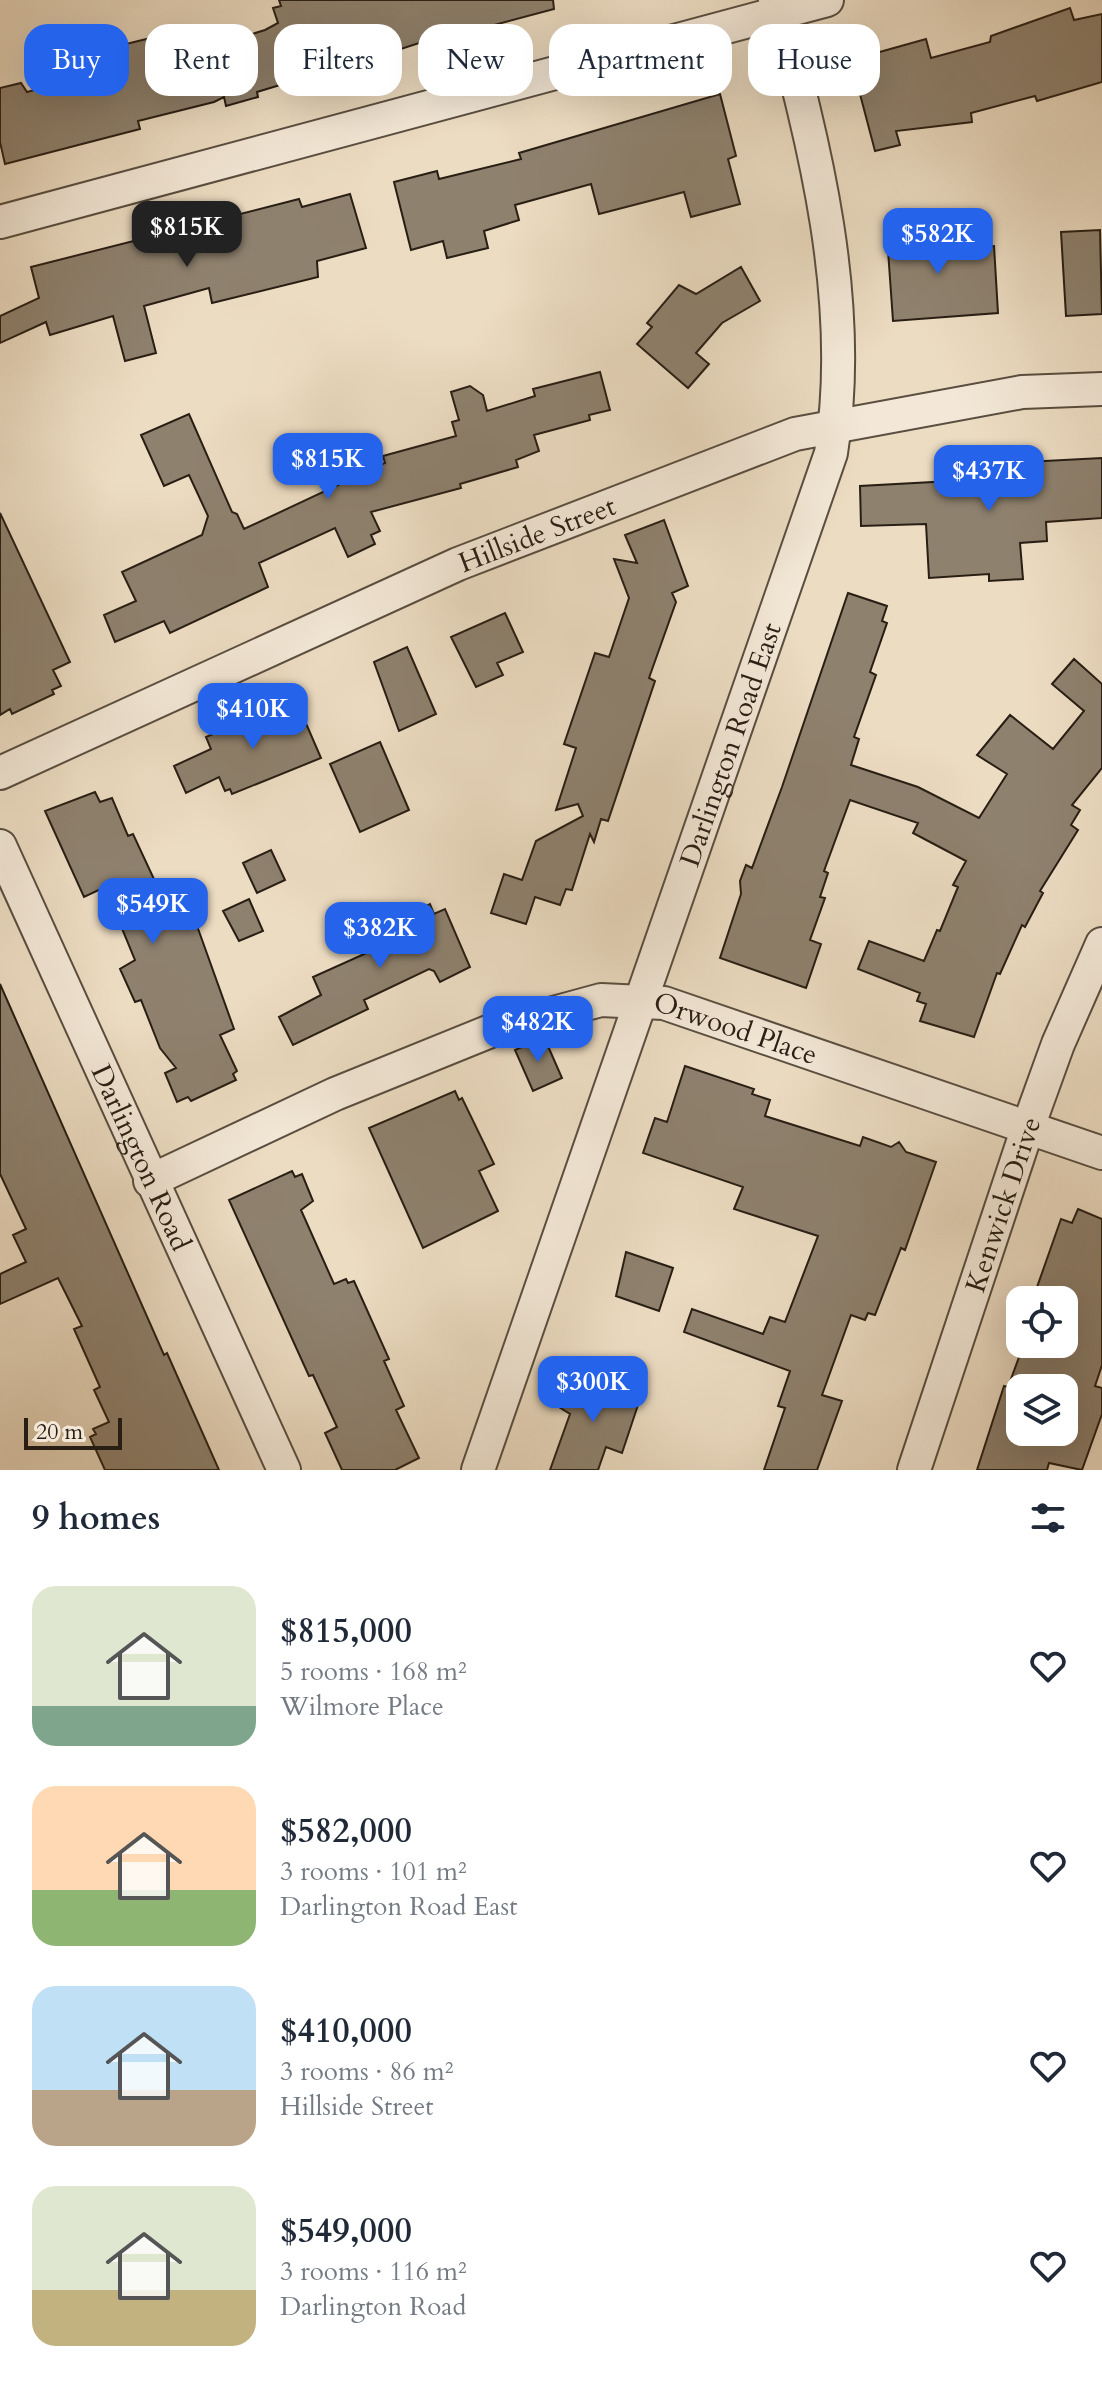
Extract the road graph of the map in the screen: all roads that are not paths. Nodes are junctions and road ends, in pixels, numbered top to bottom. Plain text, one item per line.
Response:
1 (827, 0) edge
2 (776, 6) edge
3 (0, 222) edge
4 (1102, 389) edge
5 (836, 425) junction
6 (0, 773) edge
7 (0, 846) edge
8 (1102, 944) edge
9 (644, 1000) junction
10 (1028, 1127) junction
11 (1102, 1153) edge
12 (150, 1181) junction
13 (284, 1470) edge
14 (478, 1470) edge
15 (914, 1470) edge

1 - 2 street
2 - 3 street
2 - 5 street, Darlington Road East
4 - 5 street, Hillside Street
5 - 6 street, Hillside Street
5 - 9 street, Darlington Road East
7 - 12 street, Darlington Road
8 - 10 street, Kenwick Drive
9 - 10 street, Orwood Place
9 - 12 street, Orwood Place
9 - 14 street, Darlington Road East
10 - 11 street, Orwood Place
10 - 15 street, Kenwick Drive
12 - 13 street, Darlington Road

